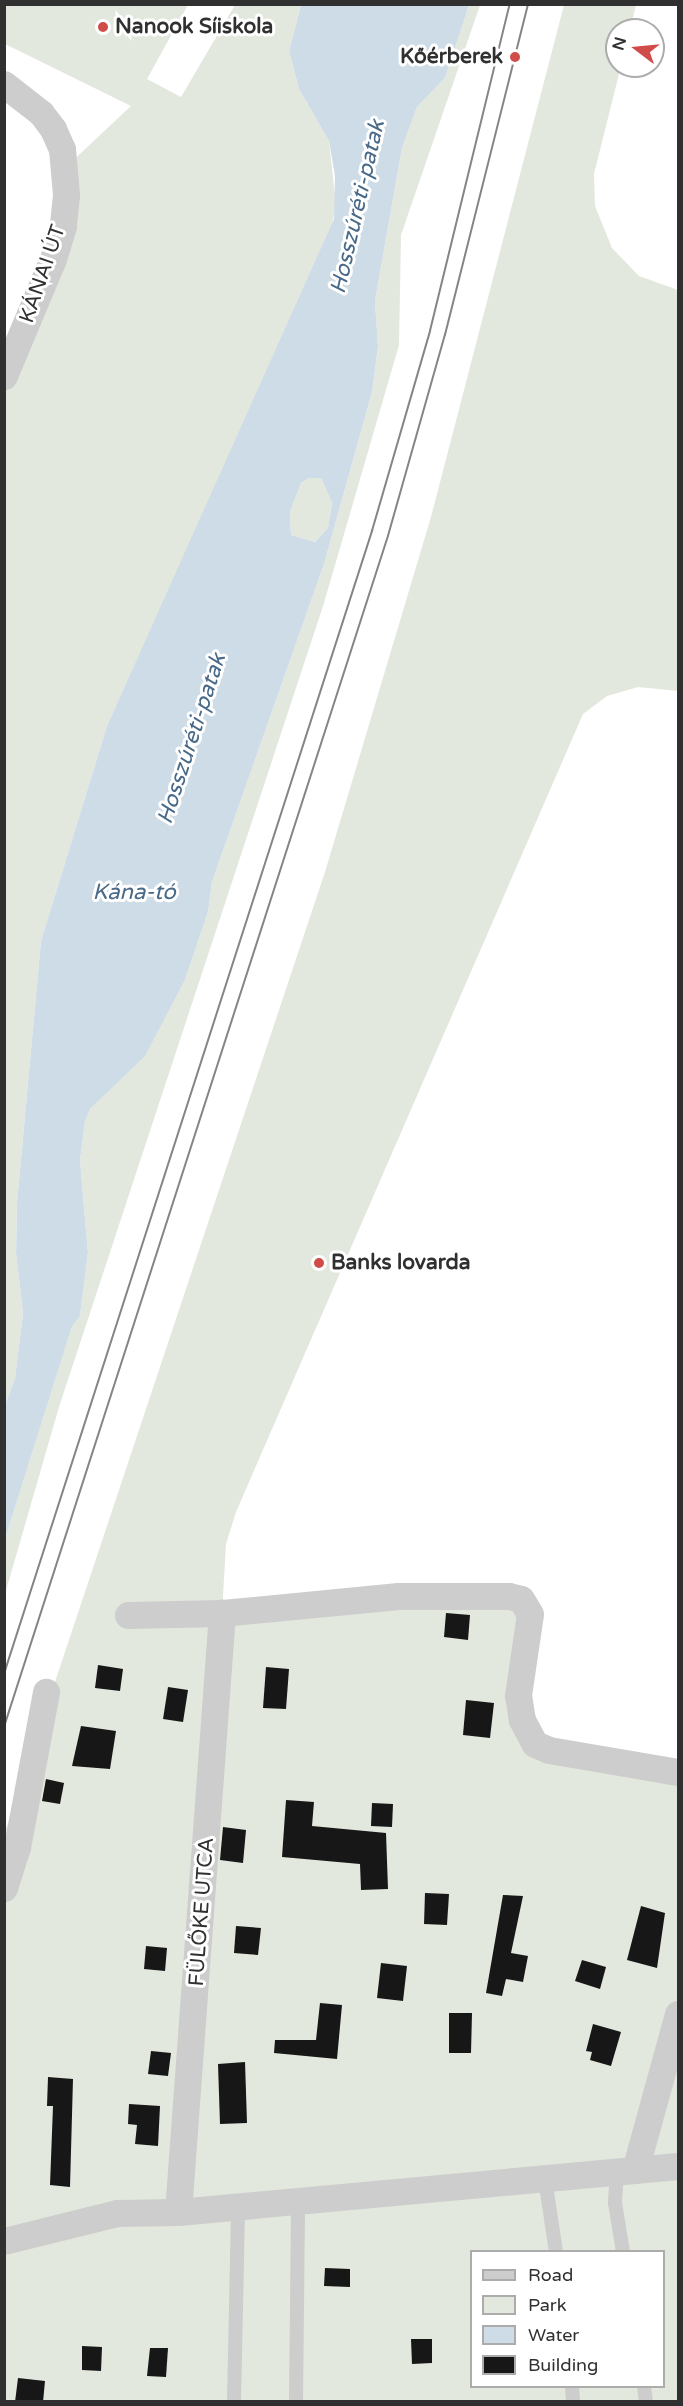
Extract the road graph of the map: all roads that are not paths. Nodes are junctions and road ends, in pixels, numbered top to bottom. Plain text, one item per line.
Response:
1 (4, 84) edge
2 (4, 376) edge
3 (222, 1613) junction
4 (128, 1615) dead end
5 (46, 1692) dead end
6 (678, 1772) edge
7 (4, 1888) edge
8 (678, 2014) edge
9 (678, 2166) edge
10 (626, 2171) junction
11 (545, 2179) junction
12 (298, 2201) junction
13 (238, 2206) junction
14 (178, 2212) junction
15 (4, 2241) edge
16 (556, 2250) edge
17 (623, 2250) edge
18 (234, 2402) edge
19 (296, 2402) edge

1 - 2 street, KÁNAI ÚT
3 - 4 street
3 - 6 street
3 - 14 street, FÜLŐKE UTCA
5 - 7 street
8 - 10 street
9 - 10 street
10 - 11 street
10 - 17 lane
11 - 12 street
11 - 16 lane
12 - 13 street
12 - 19 lane
13 - 14 street
13 - 18 lane
14 - 15 street

